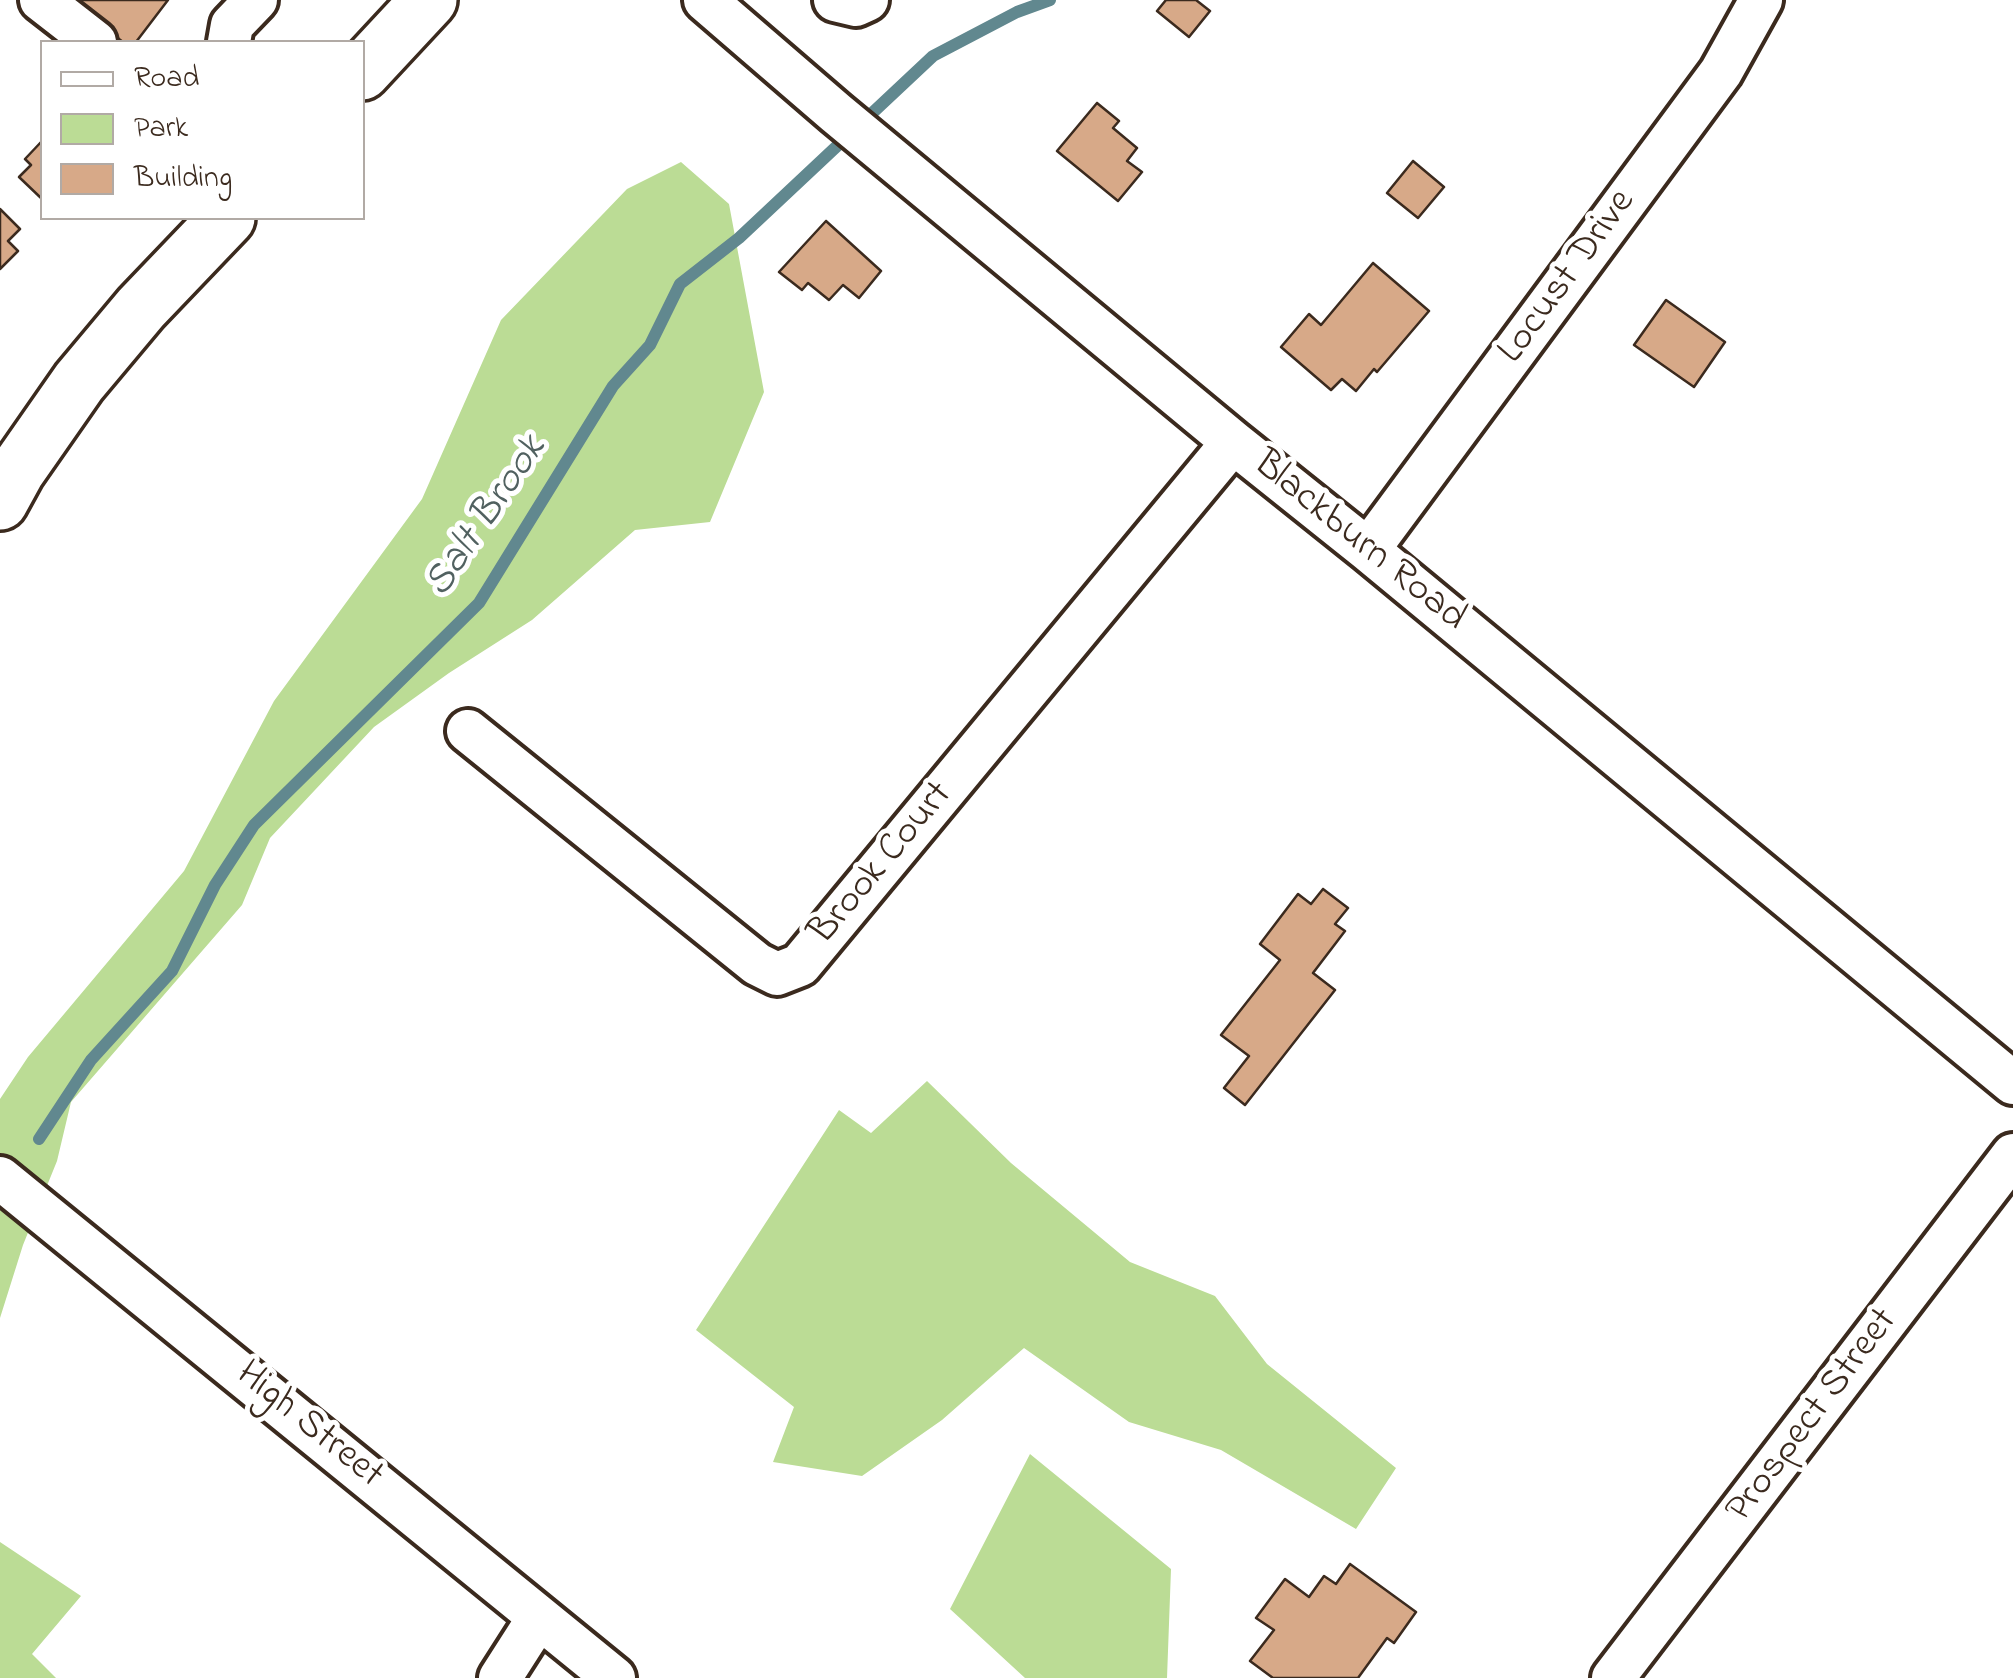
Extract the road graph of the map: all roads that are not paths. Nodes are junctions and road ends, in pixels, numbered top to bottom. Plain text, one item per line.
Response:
1 (40, 0) edge
2 (429, 0) edge
3 (705, 0) edge
4 (835, 0) edge
5 (867, 0) edge
6 (1761, 0) edge
7 (92, 40) edge
8 (365, 69) edge
9 (225, 220) edge
10 (1233, 442) junction
11 (0, 502) edge
12 (1368, 550) junction
13 (468, 731) dead end
14 (2013, 1083) edge
15 (2013, 1154) edge
16 (0, 1178) edge
17 (539, 1616) junction
18 (500, 1678) edge
19 (614, 1678) edge
20 (1613, 1678) edge

1 - 7 street
2 - 8 main road
3 - 10 street, Blackburn Road
4 - 5 street
6 - 12 street, Locust Drive
9 - 11 main road
10 - 12 street, Blackburn Road
10 - 13 street, Brook Court
12 - 14 street, Blackburn Road
15 - 20 street, Prospect Street
16 - 17 street, High Street
17 - 18 street
17 - 19 street, High Street

